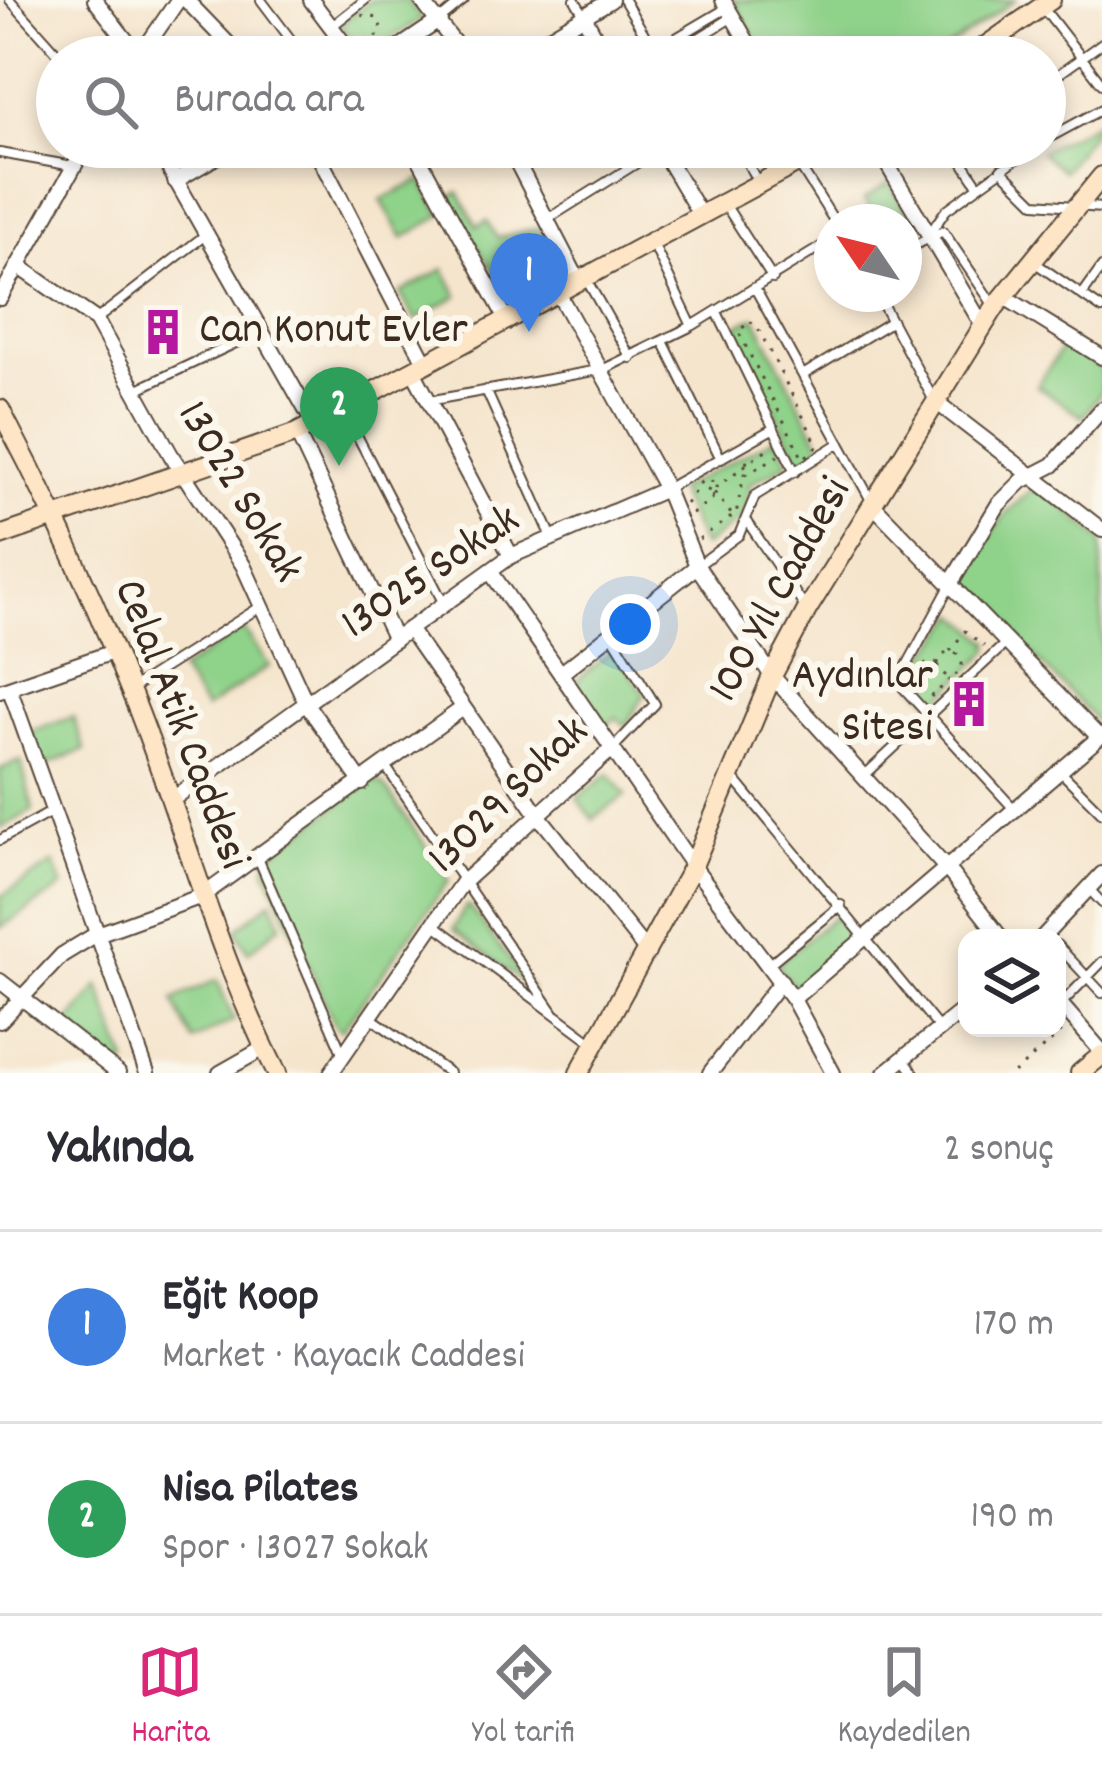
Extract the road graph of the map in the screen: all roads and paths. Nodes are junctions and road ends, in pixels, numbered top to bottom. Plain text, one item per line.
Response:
1 (10, 0) edge
2 (95, 0) edge
3 (182, 0) edge
4 (261, 0) edge
5 (311, 0) edge
6 (365, 0) edge
7 (421, 0) edge
8 (464, 0) edge
9 (575, 0) edge
10 (611, 0) edge
11 (624, 0) edge
12 (1046, 3) edge
13 (356, 8) junction
14 (727, 8) edge
15 (584, 16) junction
16 (440, 20) junction
17 (331, 27) junction
18 (43, 36) edge
19 (123, 36) edge
20 (155, 36) edge
21 (217, 36) edge
22 (288, 36) edge
23 (337, 36) edge
24 (378, 36) edge
25 (416, 36) edge
26 (451, 36) edge
27 (551, 36) edge
28 (595, 36) edge
29 (645, 36) edge
30 (684, 36) edge
31 (693, 36) edge
32 (744, 36) edge
33 (1000, 36) edge
34 (1102, 43) edge
35 (1083, 59) junction
36 (1066, 71) edge
37 (1102, 83) edge
38 (1102, 109) edge
39 (1066, 129) edge
40 (0, 153) edge
41 (36, 159) edge
42 (73, 168) edge
43 (168, 168) edge
44 (197, 168) edge
45 (324, 168) edge
46 (424, 168) edge
47 (519, 168) edge
48 (628, 168) edge
49 (673, 168) edge
50 (750, 168) edge
51 (787, 168) edge
52 (817, 168) edge
53 (890, 168) edge
54 (966, 168) edge
55 (1001, 169) joint
56 (1102, 176) edge
57 (175, 181) junction
58 (759, 185) junction
59 (977, 185) junction
60 (725, 204) junction
61 (829, 204) edge
62 (1077, 205) junction
63 (1102, 208) edge
64 (701, 216) junction
65 (545, 221) junction
66 (930, 235) junction
67 (204, 236) junction
68 (922, 240) edge
69 (652, 242) junction
70 (814, 251) edge
71 (1030, 260) junction
72 (1102, 266) edge
73 (20, 267) junction
74 (773, 279) junction
75 (582, 280) junction
76 (756, 290) junction
77 (558, 293) junction
78 (1082, 295) junction
79 (0, 298) edge
80 (736, 301) junction
81 (999, 302) junction
82 (1102, 308) edge
83 (717, 312) junction
84 (887, 312) edge
85 (96, 320) junction
86 (507, 320) junction
87 (892, 321) junction
88 (746, 325) junction
89 (692, 326) junction
90 (983, 326) junction
91 (259, 332) junction
92 (663, 341) junction
93 (1102, 357) edge
94 (631, 358) junction
95 (420, 367) junction
96 (604, 369) junction
97 (803, 375) junction
98 (486, 389) junction
99 (136, 390) junction
100 (428, 401) junction
101 (934, 401) junction
102 (0, 409) edge
103 (343, 409) junction
104 (1102, 409) edge
105 (305, 428) junction
106 (774, 428) junction
107 (779, 440) junction
108 (840, 443) junction
109 (785, 452) junction
110 (721, 459) junction
111 (747, 460) junction
112 (182, 471) junction
113 (795, 472) junction
114 (1033, 475) junction
115 (743, 476) junction
116 (720, 482) junction
117 (697, 485) junction
118 (715, 488) junction
119 (666, 489) junction
120 (707, 490) junction
121 (717, 496) junction
122 (873, 505) junction
123 (55, 514) junction
124 (677, 517) junction
125 (733, 517) junction
126 (747, 521) junction
127 (1102, 530) edge
128 (550, 535) junction
129 (0, 536) edge
130 (689, 546) junction
131 (512, 556) junction
132 (698, 566) junction
133 (490, 571) junction
134 (951, 583) junction
135 (264, 604) junction
136 (444, 604) junction
137 (806, 610) junction
138 (409, 629) junction
139 (612, 635) junction
140 (395, 640) junction
141 (1003, 646) junction
142 (113, 652) junction
143 (950, 652) junction
144 (938, 663) junction
145 (901, 668) junction
146 (564, 671) junction
147 (955, 675) junction
148 (772, 676) junction
149 (915, 676) junction
150 (130, 689) junction
151 (5, 691) edge
152 (307, 705) junction
153 (463, 708) junction
154 (929, 715) junction
155 (1101, 736) edge
156 (613, 748) junction
157 (386, 767) junction
158 (1062, 773) junction
159 (730, 774) junction
160 (863, 777) junction
161 (362, 783) junction
162 (170, 801) junction
163 (51, 812) junction
164 (1017, 812) junction
165 (1102, 813) edge
166 (539, 816) junction
167 (0, 840) edge
168 (258, 858) junction
169 (693, 866) junction
170 (948, 870) junction
171 (1102, 874) edge
172 (462, 884) junction
173 (1088, 889) junction
174 (202, 896) junction
175 (1102, 903) edge
176 (842, 905) junction
177 (434, 924) junction
178 (994, 929) edge
179 (1057, 929) edge
180 (95, 935) junction
181 (867, 938) junction
182 (648, 953) junction
183 (1066, 956) edge
184 (1102, 962) edge
185 (769, 964) junction
186 (1087, 977) junction
187 (0, 981) edge
188 (782, 981) junction
189 (1102, 993) edge
190 (19, 996) junction
191 (1066, 996) edge
192 (794, 999) junction
193 (1066, 1010) edge
194 (554, 1013) junction
195 (958, 1014) edge
196 (370, 1017) junction
197 (1075, 1020) junction
198 (0, 1021) edge
199 (940, 1030) junction
200 (597, 1045) junction
201 (264, 1048) junction
202 (343, 1055) junction
203 (902, 1057) junction
204 (1094, 1063) edge
205 (230, 1071) edge
206 (446, 1072) edge
207 (118, 1073) edge
208 (147, 1073) edge
209 (277, 1073) edge
210 (331, 1073) edge
211 (579, 1073) edge
212 (710, 1073) edge
213 (833, 1073) edge
214 (885, 1073) edge
215 (914, 1073) edge
216 (1014, 1073) edge

1 - 18 lane
2 - 19 street
3 - 20 street
3 - 21 street
4 - 22 lane
5 - 17 street
6 - 13 lane
7 - 16 street
8 - 16 lane
9 - 15 lane
10 - 15 street
11 - 29 lane
12 - 33 street
12 - 35 lane
13 - 17 lane
13 - 24 path
14 - 30 lane
14 - 31 lane
14 - 32 street
15 - 27 street
15 - 28 street
16 - 25 street
16 - 26 street
17 - 23 street
34 - 35 lane
35 - 36 lane
35 - 37 lane
38 - 39 lane
40 - 41 lane
42 - 73 street
43 - 57 street
44 - 57 street
45 - 95 street
46 - 86 street
47 - 65 street
48 - 65 lane
49 - 64 street
50 - 58 lane
51 - 58 street
52 - 61 lane
53 - 66 street
54 - 59 lane
55 - 59 lane
55 - 62 lane
56 - 62 street, 100 Yıl Caddesi
57 - 67 street
58 - 60 street
59 - 66 lane
60 - 64 street
60 - 74 lane
62 - 63 lane
62 - 71 street, 100 Yıl Caddesi
64 - 69 street
65 - 75 street
66 - 68 lane
66 - 81 lane
66 - 90 street
67 - 85 lane
67 - 91 street
69 - 75 street
69 - 89 lane
70 - 74 lane
71 - 78 lane
71 - 81 street, 100 Yıl Caddesi
72 - 78 lane
73 - 79 street
73 - 85 street, 13022 Sokak
74 - 76 lane
75 - 77 street
75 - 94 lane
76 - 80 lane
76 - 97 lane
77 - 86 street
77 - 96 street
78 - 82 lane
80 - 83 lane
80 - 88 path
81 - 90 street, 100 Yıl Caddesi
81 - 93 street
83 - 89 lane
83 - 106 lane
84 - 87 lane
85 - 99 street, 13022 Sokak
86 - 95 street
87 - 97 lane
87 - 101 lane
88 - 88 path
89 - 92 lane
90 - 101 street, 100 Yıl Caddesi
91 - 99 lane
91 - 105 street
92 - 94 lane
92 - 110 lane
94 - 96 lane
95 - 100 street
95 - 103 street
96 - 98 lane
96 - 119 street
97 - 108 lane
98 - 100 lane
98 - 128 lane
99 - 112 street, 13022 Sokak
100 - 131 street
101 - 114 street
101 - 122 street, 100 Yıl Caddesi
102 - 123 street, Celal Atik Caddesi
103 - 105 street
103 - 136 lane
104 - 114 street
105 - 112 street
105 - 140 street
106 - 107 lane
106 - 110 lane, 13025 Sokak
107 - 109 lane
107 - 111 path
108 - 113 lane
108 - 122 lane
109 - 113 lane
109 - 115 path
110 - 119 lane, 13025 Sokak
111 - 115 path
111 - 116 path
112 - 123 street
112 - 135 street, 13022 Sokak
113 - 126 lane
114 - 127 street
114 - 134 street
115 - 125 path
116 - 117 path
116 - 118 path
117 - 120 path
117 - 124 path
118 - 120 path
118 - 121 path
119 - 124 street
119 - 128 street, 13025 Sokak
120 - 121 path
121 - 124 path
121 - 125 path
122 - 134 street
122 - 137 street, 100 Yıl Caddesi
123 - 129 street
123 - 142 street, Celal Atik Caddesi
124 - 130 street
125 - 130 path
126 - 132 lane
126 - 137 lane
128 - 131 street, 13025 Sokak
130 - 132 street
131 - 133 street, 13025 Sokak
132 - 139 street
132 - 148 street
133 - 136 street, 13025 Sokak
133 - 146 street
134 - 141 street
134 - 145 lane
135 - 150 lane
135 - 152 street, 13022 Sokak
136 - 138 street, 13025 Sokak
137 - 148 street, 100 Yıl Caddesi
138 - 140 street, 13025 Sokak
138 - 153 street
139 - 146 street
139 - 156 lane, 13029 Sokak
140 - 152 street, 13025 Sokak
141 - 143 path
141 - 154 lane
141 - 155 street
142 - 150 street, Celal Atik Caddesi
142 - 151 street
143 - 144 path
143 - 147 path
144 - 147 path
144 - 149 path
145 - 149 path
145 - 154 lane
146 - 156 street
147 - 149 path
148 - 159 street, 100 Yıl Caddesi
148 - 160 street
150 - 162 street, Celal Atik Caddesi
151 - 163 street
152 - 161 street, 13022 Sokak
152 - 162 street, 13025 Sokak
153 - 157 street
153 - 166 street
154 - 160 lane
154 - 164 lane
155 - 158 street
156 - 166 street, 13029 Sokak
156 - 169 street
157 - 161 street
157 - 172 lane
158 - 164 street
158 - 165 lane
159 - 169 street, 100 Yıl Caddesi
159 - 176 lane
160 - 170 street
161 - 168 street
162 - 174 street, Celal Atik Caddesi
163 - 167 lane
163 - 180 street
164 - 170 street
166 - 172 street, 13029 Sokak
166 - 182 street
168 - 174 street
168 - 202 lane
169 - 182 street, 100 Yıl Caddesi
169 - 185 street
170 - 178 street
170 - 181 street
171 - 173 street
172 - 177 street, 13029 Sokak
172 - 194 lane
173 - 175 lane
173 - 179 street
174 - 180 street
174 - 201 street, Celal Atik Caddesi
176 - 181 lane
176 - 185 lane
177 - 194 lane
177 - 196 street, 13029 Sokak
180 - 190 street
180 - 208 street
181 - 192 street
181 - 199 lane
182 - 200 street, 100 Yıl Caddesi
183 - 186 lane
184 - 186 lane
185 - 188 street
186 - 189 lane
186 - 191 lane
187 - 190 street
188 - 192 street
188 - 212 street
190 - 198 street
190 - 207 street
192 - 213 street
193 - 197 street
194 - 200 lane
195 - 199 street
196 - 202 street, 13029 Sokak
196 - 206 lane
197 - 204 street
197 - 216 path
199 - 203 street
200 - 211 street, 100 Yıl Caddesi
201 - 205 street
201 - 209 street, Celal Atik Caddesi
202 - 210 street, 13029 Sokak
203 - 214 street
203 - 215 lane

